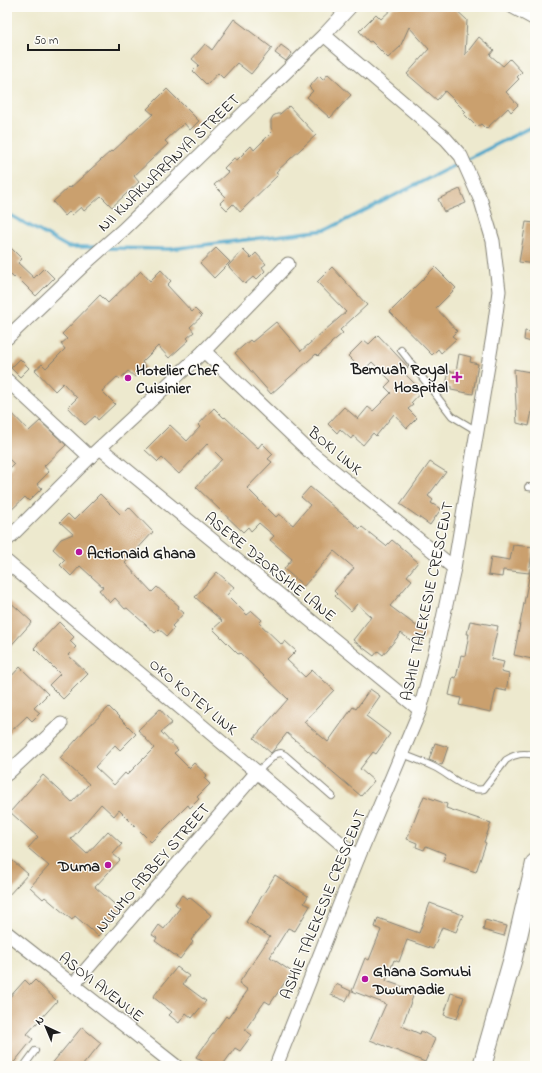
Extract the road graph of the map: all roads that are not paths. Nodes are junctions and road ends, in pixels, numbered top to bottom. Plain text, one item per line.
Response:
1 (350, 7) edge
2 (513, 7) edge
3 (535, 19) edge
4 (324, 35) junction
5 (288, 264) dead end
6 (7, 338) edge
7 (400, 350) dead end
8 (204, 351) junction
9 (7, 380) edge
10 (478, 431) junction
11 (100, 448) junction
12 (90, 457) junction
13 (528, 487) dead end
14 (535, 488) edge
15 (7, 540) edge
16 (7, 562) edge
17 (454, 568) junction
18 (420, 710) junction
19 (61, 724) dead end
20 (402, 754) junction
21 (535, 755) edge
22 (257, 772) junction
23 (7, 774) edge
24 (332, 796) dead end
25 (358, 858) junction
26 (535, 863) edge
27 (7, 933) edge
28 (73, 985) junction
29 (35, 1051) dead end
30 (24, 1066) edge
31 (176, 1066) edge
32 (276, 1066) edge
33 (482, 1066) edge

1 - 4 street, NII KWAKWARANYA STREET
2 - 3 street
4 - 6 street, NII KWAKWARANYA STREET
4 - 10 street, ASHIE TALEKESIE CRESCENT
5 - 8 street
7 - 10 lane
8 - 11 street
8 - 17 street, BOKI LINK
9 - 12 street
10 - 17 street, ASHIE TALEKESIE CRESCENT
11 - 12 street
11 - 18 street, ASERE DZORSHIE LANE
12 - 15 street
13 - 14 lane
16 - 22 street, OKO KOTEY LINK
17 - 18 street, ASHIE TALEKESIE CRESCENT
18 - 20 street, ASHIE TALEKESIE CRESCENT
19 - 23 street
20 - 21 lane
20 - 25 street, ASHIE TALEKESIE CRESCENT
22 - 24 lane
22 - 25 street, OKO KOTEY LINK
22 - 28 street, NUUMO ABBEY STREET
25 - 32 street, ASHIE TALEKESIE CRESCENT
26 - 33 main road
27 - 28 street, ASOYI AVENUE
28 - 31 street, ASOYI AVENUE
29 - 30 lane

